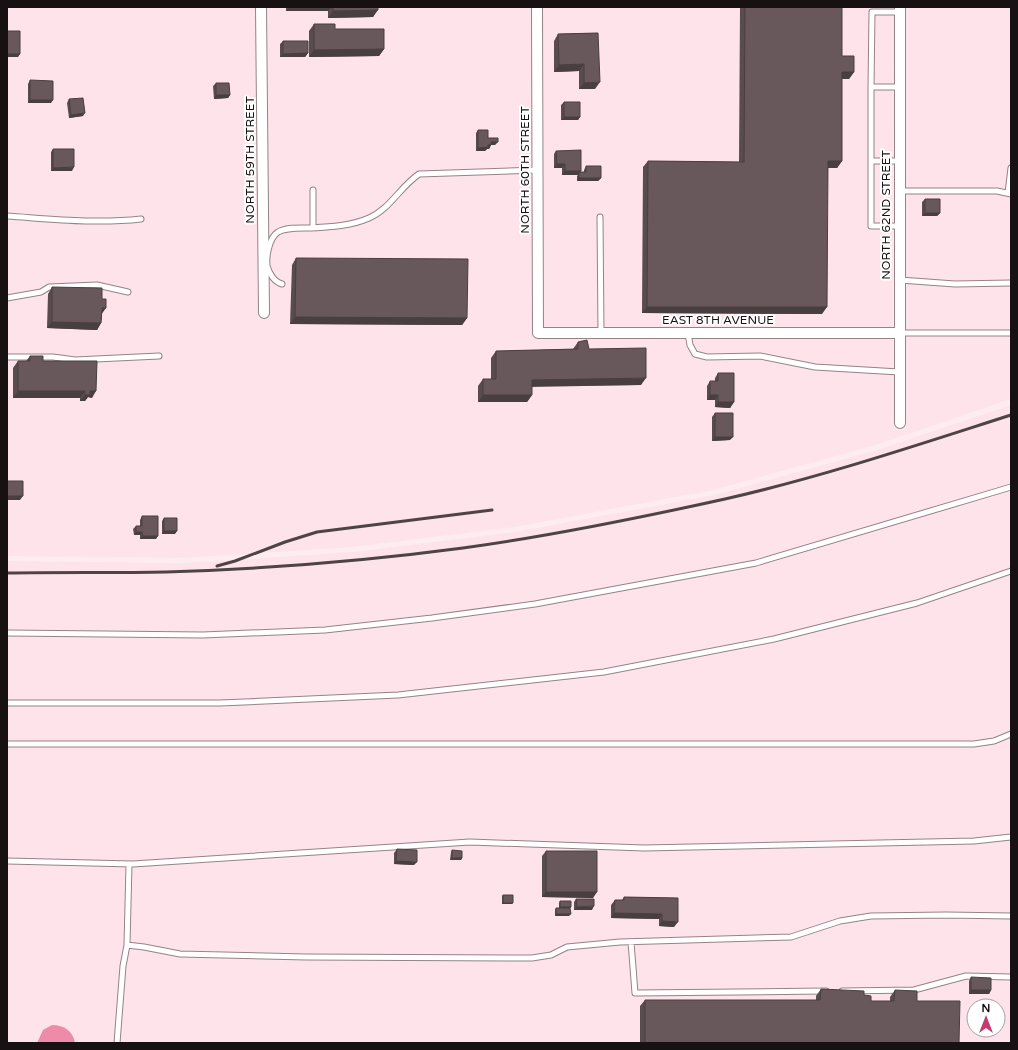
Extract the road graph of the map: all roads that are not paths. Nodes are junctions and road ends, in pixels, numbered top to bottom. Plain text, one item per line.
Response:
1 (261, 7) edge
2 (537, 7) edge
3 (900, 9) edge
4 (871, 87) junction
5 (900, 87) junction
6 (871, 161) junction
7 (899, 161) junction
8 (1011, 168) edge
9 (538, 170) junction
10 (313, 190) dead end
11 (899, 191) junction
12 (1009, 193) edge
13 (7, 216) edge
14 (600, 217) dead end
15 (141, 219) dead end
16 (899, 226) junction
17 (313, 228) junction
18 (899, 280) junction
19 (1011, 283) edge
20 (282, 284) dead end
21 (128, 292) dead end
22 (7, 298) edge
23 (264, 313) dead end
24 (538, 333) joint
25 (601, 333) junction
26 (688, 333) junction
27 (899, 333) junction
28 (1011, 333) edge
29 (159, 356) dead end
30 (7, 357) edge
31 (899, 372) junction
32 (900, 423) dead end
33 (1011, 487) edge
34 (1011, 571) edge
35 (7, 634) edge
36 (7, 704) edge
37 (1011, 734) edge
38 (7, 744) edge
39 (1011, 837) edge
40 (7, 861) edge
41 (129, 864) junction
42 (1011, 916) edge
43 (631, 942) junction
44 (127, 945) junction
45 (1011, 977) edge
46 (117, 1043) edge

1 - 23 street, NORTH 59TH STREET
2 - 9 street, NORTH 60TH STREET
3 - 4 lane
3 - 5 street, NORTH 62ND STREET
4 - 5 lane
4 - 6 lane
5 - 7 street, NORTH 62ND STREET
6 - 7 lane
6 - 16 lane
7 - 11 street, NORTH 62ND STREET
8 - 12 lane
9 - 17 lane
9 - 24 street, NORTH 60TH STREET
10 - 17 lane
11 - 12 lane
11 - 16 street, NORTH 62ND STREET
13 - 15 lane
14 - 25 lane
16 - 18 street, NORTH 62ND STREET
17 - 20 lane
18 - 19 lane
18 - 27 street, NORTH 62ND STREET
21 - 22 lane
24 - 25 street, EAST 8TH AVENUE
25 - 26 street, EAST 8TH AVENUE
26 - 27 street, EAST 8TH AVENUE
26 - 31 lane
27 - 28 lane
27 - 31 street, NORTH 62ND STREET
29 - 30 lane
31 - 32 street, NORTH 62ND STREET
33 - 35 lane
34 - 36 lane
37 - 38 lane
39 - 41 lane
40 - 41 lane
41 - 44 lane
42 - 43 lane
43 - 44 lane
43 - 45 lane
44 - 46 lane

